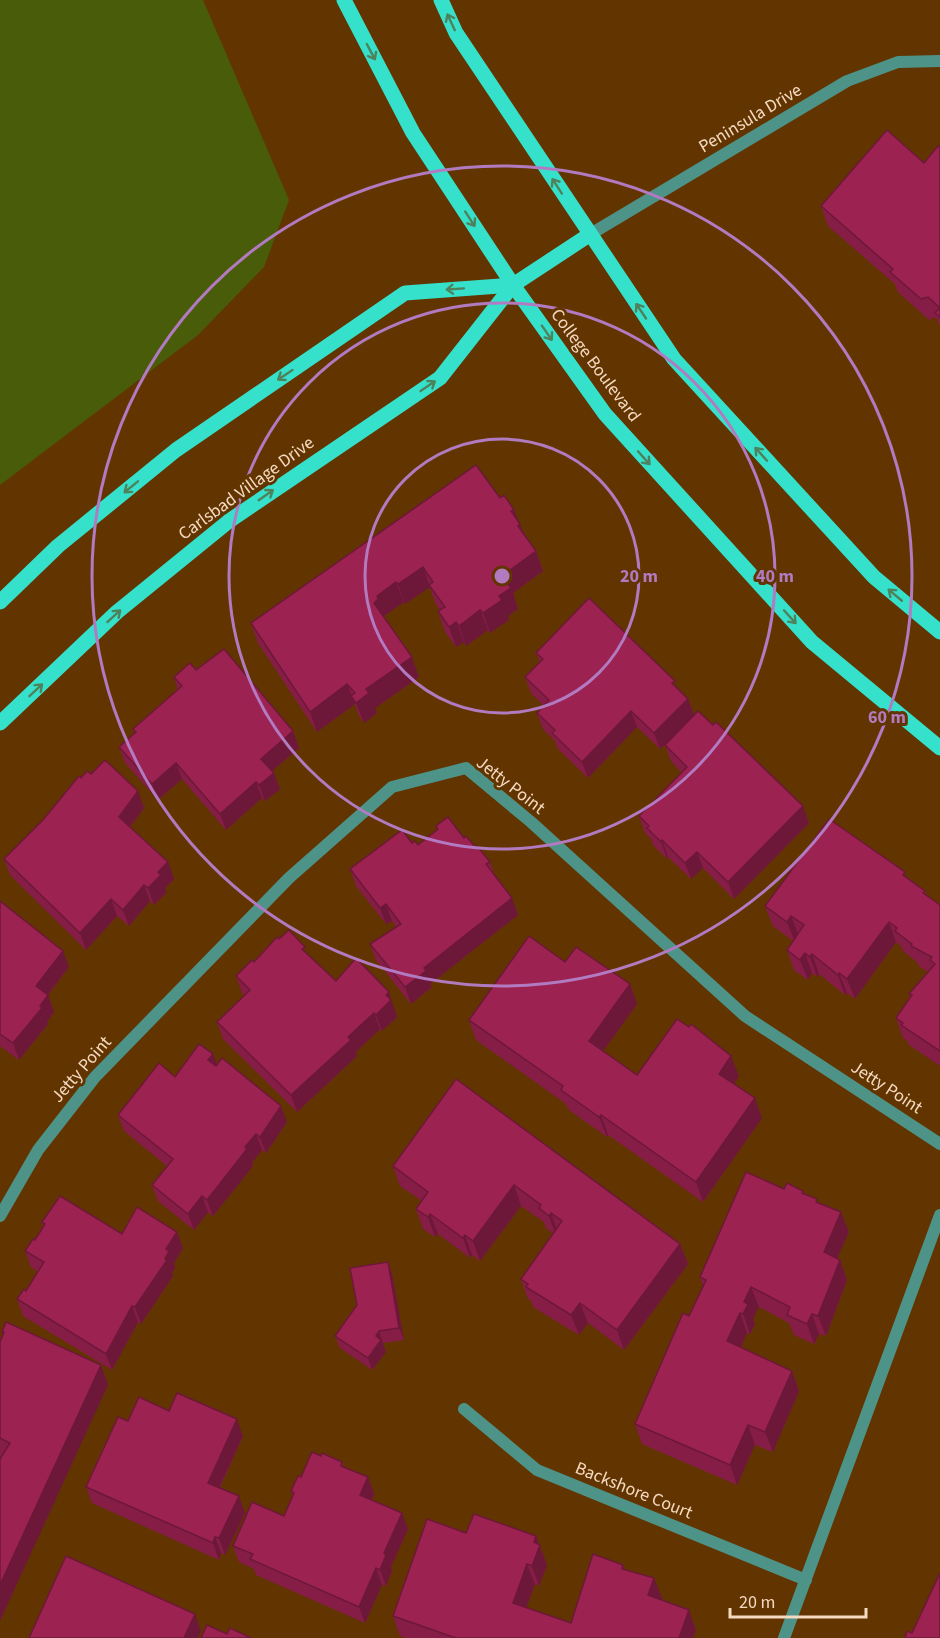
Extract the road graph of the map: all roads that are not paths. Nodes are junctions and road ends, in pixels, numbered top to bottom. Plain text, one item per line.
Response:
1 (344, 0) edge
2 (441, 0) edge
3 (940, 61) edge
4 (589, 235) junction
5 (513, 285) junction
6 (0, 602) edge
7 (940, 632) edge
8 (0, 723) edge
9 (940, 748) edge
10 (940, 1144) edge
11 (940, 1215) edge
12 (0, 1216) edge
13 (464, 1409) dead end
14 (806, 1580) junction
15 (784, 1638) edge

1 -> 5 main road, College Boulevard
4 -> 2 main road
3 - 4 street, Peninsula Drive
4 - 5 main road, Carlsbad Village Drive
7 -> 4 main road
5 -> 6 main road, Carlsbad Village Drive
8 -> 5 main road, Carlsbad Village Drive
5 -> 9 main road, College Boulevard
10 - 12 street, Jetty Point
11 - 14 street
13 - 14 street, Backshore Court
14 - 15 street

